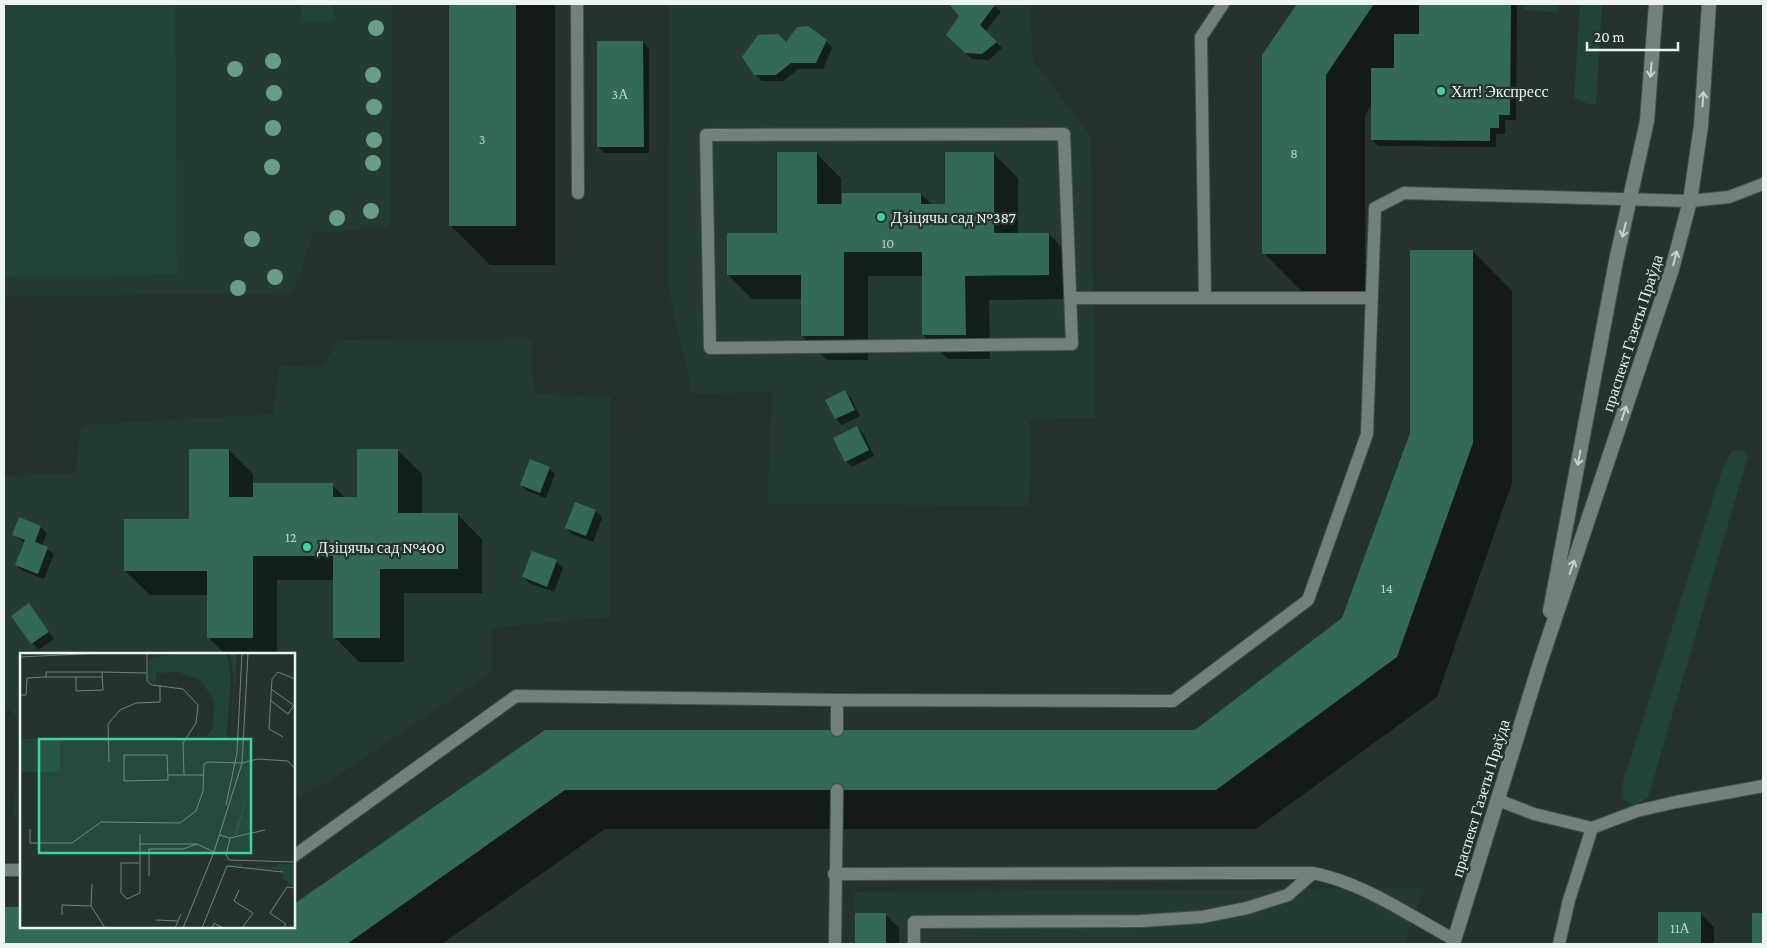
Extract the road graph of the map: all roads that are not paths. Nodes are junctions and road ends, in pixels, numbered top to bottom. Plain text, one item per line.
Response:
1 (577, 4) edge
2 (1222, 4) edge
3 (1656, 4) edge
4 (1709, 4) edge
5 (1763, 184) edge
6 (578, 193) dead end
7 (1631, 199) junction
8 (1690, 201) junction
9 (1071, 298) junction
10 (1204, 298) junction
11 (1372, 298) junction
12 (1540, 663) junction
13 (838, 700) junction
14 (838, 730) dead end
15 (1763, 786) edge
16 (837, 790) dead end
17 (1498, 800) junction
18 (1592, 828) junction
19 (295, 855) edge
20 (4, 870) edge
21 (20, 870) edge
22 (1313, 872) junction
23 (834, 874) junction
24 (1454, 942) edge
25 (835, 944) edge
26 (914, 944) edge
27 (1559, 944) edge

1 - 6 lane
2 - 10 lane
3 -> 7 street, праспект Газеты Праўда
8 -> 4 street, праспект Газеты Праўда
5 - 8 lane
7 - 8 lane
7 - 11 lane
7 -> 12 street, праспект Газеты Праўда
12 -> 8 street, праспект Газеты Праўда
9 - 9 lane
9 - 10 lane
10 - 11 lane
11 - 13 lane
12 - 17 street, праспект Газеты Праўда
13 - 14 lane
13 - 19 lane
15 - 18 lane
16 - 23 lane
17 - 18 lane
17 - 24 street, праспект Газеты Праўда
18 - 27 lane
20 - 21 lane
22 - 23 lane
22 - 24 lane
22 - 26 lane
23 - 25 lane

